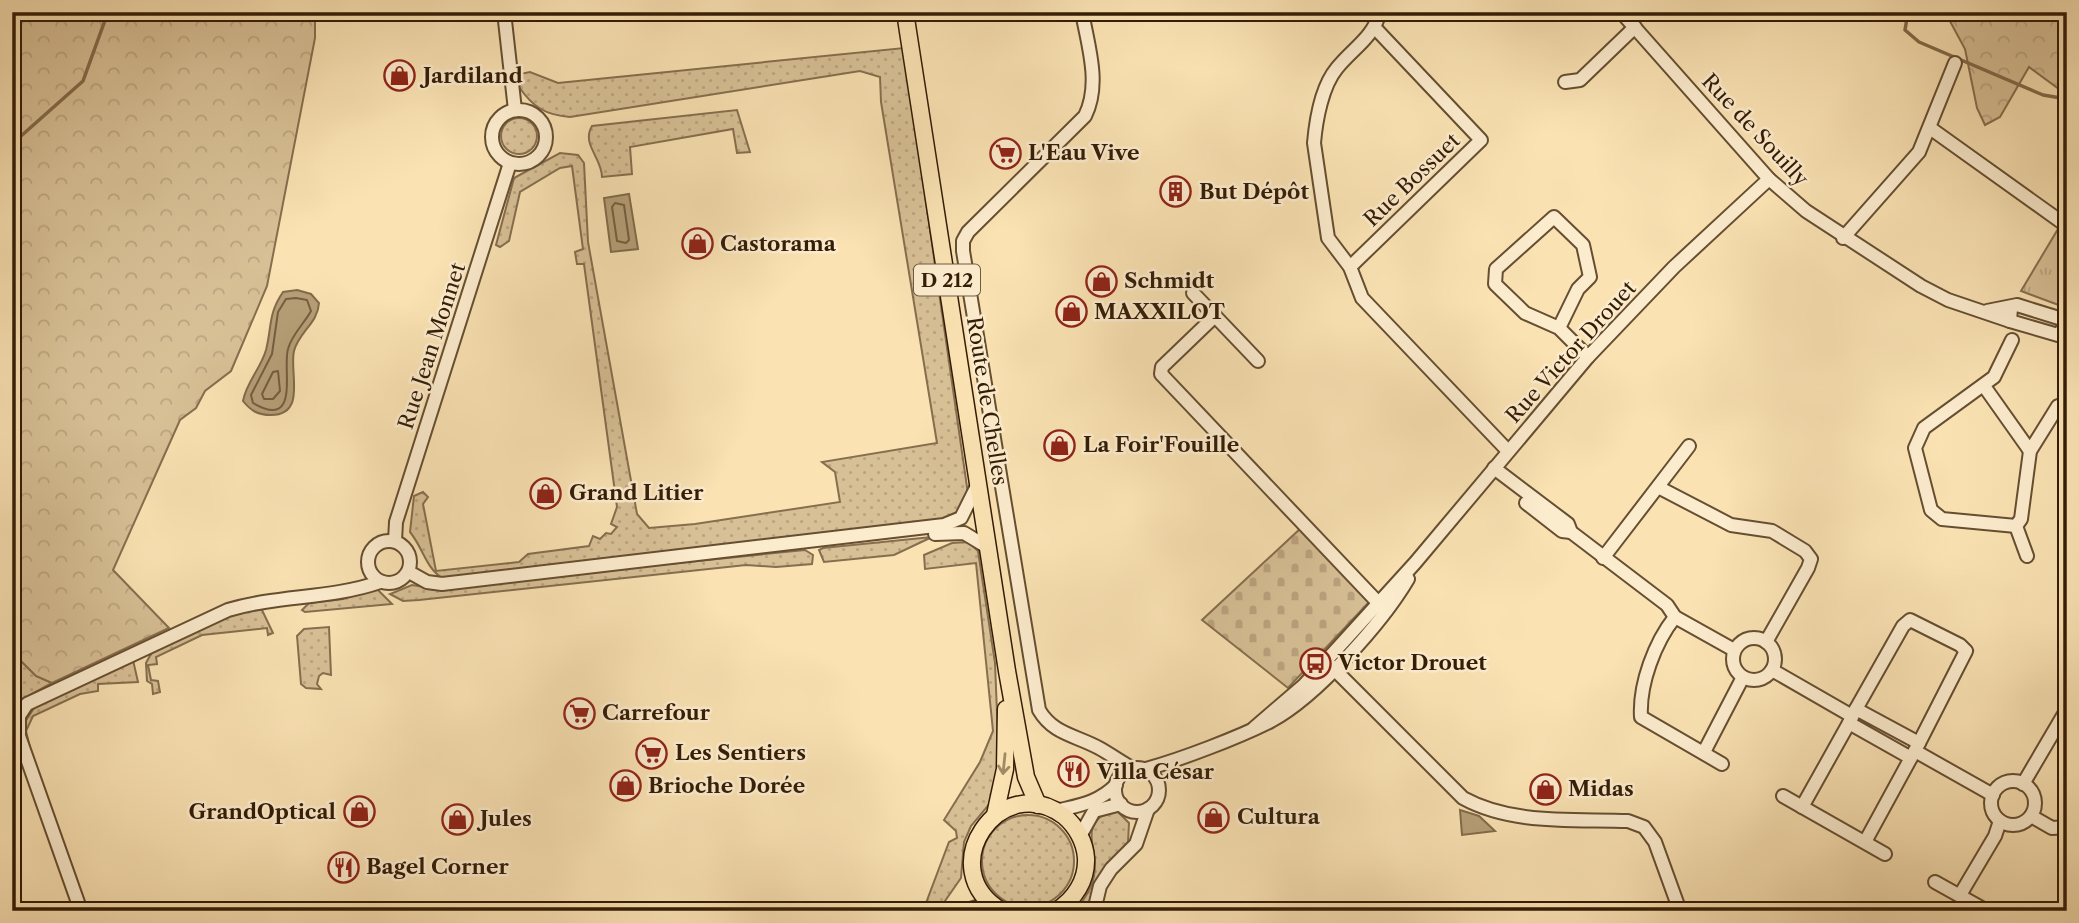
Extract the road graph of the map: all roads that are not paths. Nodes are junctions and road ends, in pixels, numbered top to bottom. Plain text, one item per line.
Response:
1 (504, 12) edge
2 (905, 12) edge
3 (1082, 12) edge
4 (1380, 12) edge
5 (1622, 12) edge
6 (1635, 27) junction
7 (1376, 29) junction
8 (1955, 63) dead end
9 (1565, 82) dead end
10 (515, 110) junction
11 (1930, 128) junction
12 (510, 163) junction
13 (1769, 179) junction
14 (2067, 226) edge
15 (1843, 238) junction
16 (1350, 267) junction
17 (1193, 293) dead end
18 (1215, 316) junction
19 (2065, 320) edge
20 (2013, 326) junction
21 (1559, 328) junction
22 (2062, 336) edge
23 (1588, 356) junction
24 (1258, 361) dead end
25 (1984, 386) junction
26 (2058, 406) dead end
27 (1689, 446) dead end
28 (1508, 451) junction
29 (2030, 451) junction
30 (1492, 471) junction
31 (979, 481) junction
32 (1658, 487) junction
33 (2016, 526) junction
34 (395, 541) junction
35 (989, 548) junction
36 (743, 551) junction
37 (2027, 556) dead end
38 (1603, 558) junction
39 (368, 565) junction
40 (408, 572) junction
41 (380, 582) junction
42 (354, 589) junction
43 (1382, 607) junction
44 (1675, 617) junction
45 (1766, 642) junction
46 (1734, 650) junction
47 (1330, 665) junction
48 (1772, 670) junction
49 (1007, 671) junction
50 (1743, 677) junction
51 (2067, 709) edge
52 (16, 711) edge
53 (1852, 716) junction
54 (1915, 750) junction
55 (1704, 752) junction
56 (1110, 755) junction
57 (1177, 760) junction
58 (1721, 764) dead end
59 (1139, 769) junction
60 (1118, 781) junction
61 (1158, 783) junction
62 (2023, 784) junction
63 (1993, 795) junction
64 (1783, 796) dead end
65 (1038, 805) junction
66 (1125, 807) junction
67 (1802, 807) junction
68 (1148, 809) junction
69 (1056, 811) junction
70 (995, 815) junction
71 (2031, 816) junction
72 (2000, 821) junction
73 (2067, 827) edge
74 (1139, 834) junction
75 (1080, 836) junction
76 (1865, 842) junction
77 (1885, 853) dead end
78 (1935, 882) dead end
79 (1960, 895) junction
80 (996, 907) edge
81 (1062, 909) edge
82 (80, 911) edge
83 (964, 911) edge
84 (1094, 911) edge
85 (1679, 911) edge
86 (1987, 911) edge

1 - 10 street
2 - 31 main road, Route de Chelles / D 212
3 - 56 street
4 - 7 street
5 - 6 street, Rue de Souilly
6 - 9 street
6 - 13 street, Rue de Souilly
7 - 16 street
7 - 16 street, Rue Bossuet
8 - 11 street
10 - 12 street
10 - 12 street
11 - 14 street
11 - 15 street
12 - 34 street, Rue Jean Monnet
13 - 15 street, Rue de Souilly
13 - 23 street, Rue Victor Drouet
15 - 20 street, Rue de Souilly
16 - 28 street
17 - 18 street
18 - 24 street
18 - 43 street
19 - 20 street
19 - 22 street
20 - 22 street
20 - 25 street
21 - 21 street
21 - 23 street
23 - 28 street, Rue Victor Drouet
25 - 29 street
25 - 33 street
26 - 29 street
27 - 32 street
28 - 30 street, Rue Victor Drouet
29 - 33 street
30 - 38 street
30 - 43 street, Rue Victor Drouet
31 - 35 main road, Route de Chelles / D 212
31 - 36 street
32 - 38 street
32 - 45 street
33 - 37 street
34 - 39 street
34 - 40 street
35 - 36 street
35 - 49 main road, Route de Chelles / D 212
36 - 40 street
38 - 44 street
39 - 41 street
39 - 42 street
40 - 41 street
41 - 42 street
42 - 52 street
43 - 47 street, Rue Victor Drouet
44 - 46 street
44 - 55 street
45 - 46 street
45 - 48 street
46 - 50 street
47 - 57 street, Rue Victor Drouet
47 - 85 street
48 - 50 street
48 - 53 street
49 - 65 main road, Route de Chelles / D 212
49 -> 70 main road, Route de Chelles / D 212
50 - 55 street
51 - 62 street
52 - 82 street
53 - 54 street
53 - 54 street
53 - 67 street
54 - 63 street
54 - 76 street
55 - 58 street
56 - 59 street
56 - 60 street
57 - 59 street, Rue Victor Drouet
57 - 61 street, Rue Victor Drouet
59 - 60 street, Rue Victor Drouet
59 - 61 street
60 - 66 street
60 - 69 street, Rue Victor Drouet
61 - 68 street, Rue Victor Drouet
62 - 63 street
62 - 71 street
63 - 72 street
64 - 67 street
65 - 69 main road
65 - 70 main road
66 - 68 street
66 - 74 street
66 - 75 street
67 - 76 street
68 - 74 street, Rue Victor Drouet
69 - 75 main road
70 - 80 main road
71 - 72 street
71 - 73 street
72 - 79 street
74 - 84 street, Rue Victor Drouet
75 - 81 main road
76 - 77 street
78 - 79 street
79 - 86 street
80 - 83 street

